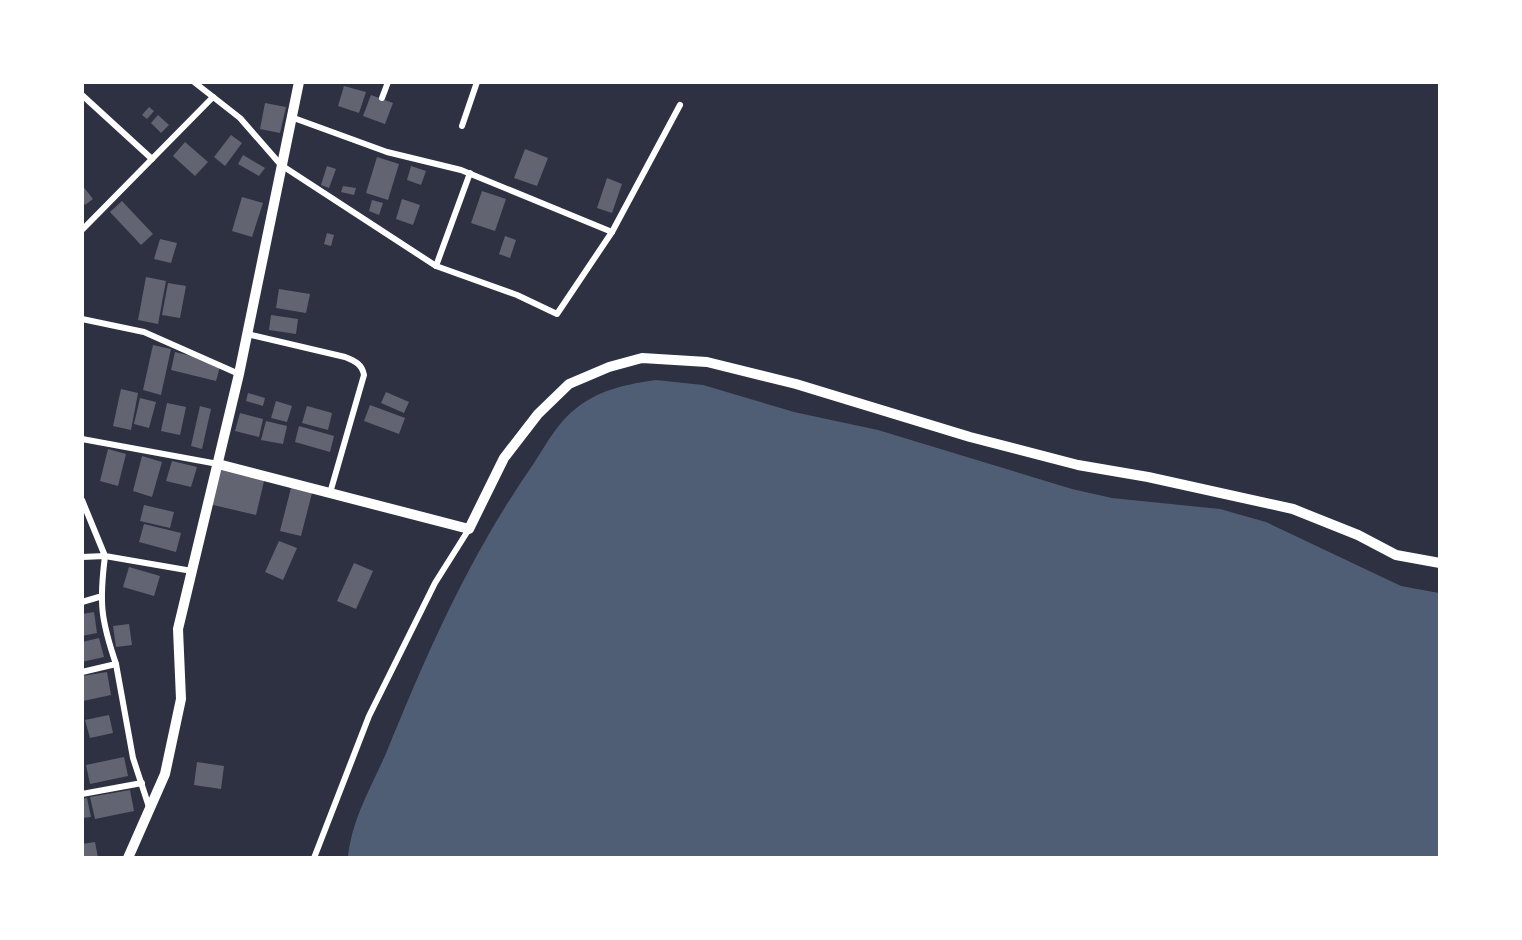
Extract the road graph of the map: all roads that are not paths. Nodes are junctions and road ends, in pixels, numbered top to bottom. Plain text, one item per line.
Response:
1 (299, 82) edge
2 (388, 82) edge
3 (477, 82) edge
4 (198, 84) edge
5 (82, 95) edge
6 (213, 98) junction
7 (382, 98) dead end
8 (680, 105) dead end
9 (291, 117) junction
10 (462, 126) dead end
11 (152, 159) junction
12 (281, 165) junction
13 (470, 173) junction
14 (82, 230) edge
15 (612, 232) junction
16 (436, 266) junction
17 (82, 319) edge
18 (248, 334) junction
19 (240, 374) junction
20 (82, 439) edge
21 (218, 464) junction
22 (330, 493) junction
23 (82, 500) edge
24 (469, 529) junction
25 (105, 556) junction
26 (82, 557) edge
27 (1440, 563) edge
28 (192, 571) junction
29 (99, 597) junction
30 (82, 602) edge
31 (116, 664) junction
32 (82, 672) edge
33 (142, 783) junction
34 (82, 794) edge
35 (150, 809) junction
36 (128, 858) edge
37 (315, 858) edge

1 - 9 street
2 - 7 street
3 - 10 street
4 - 6 street
5 - 11 street
6 - 11 street
6 - 12 street
8 - 15 street
9 - 12 street
9 - 13 street
11 - 14 street
12 - 16 street
12 - 18 street
13 - 15 street
13 - 16 street
15 - 16 street
17 - 19 street
18 - 19 street
18 - 22 street
19 - 21 street
20 - 21 street
21 - 22 street
21 - 28 street
22 - 24 street
23 - 25 street
24 - 27 street
24 - 37 street
25 - 26 street
25 - 28 street
25 - 29 street
28 - 35 street
29 - 30 street
29 - 31 street
31 - 32 street
31 - 33 street
33 - 34 street
33 - 35 street
35 - 36 street

